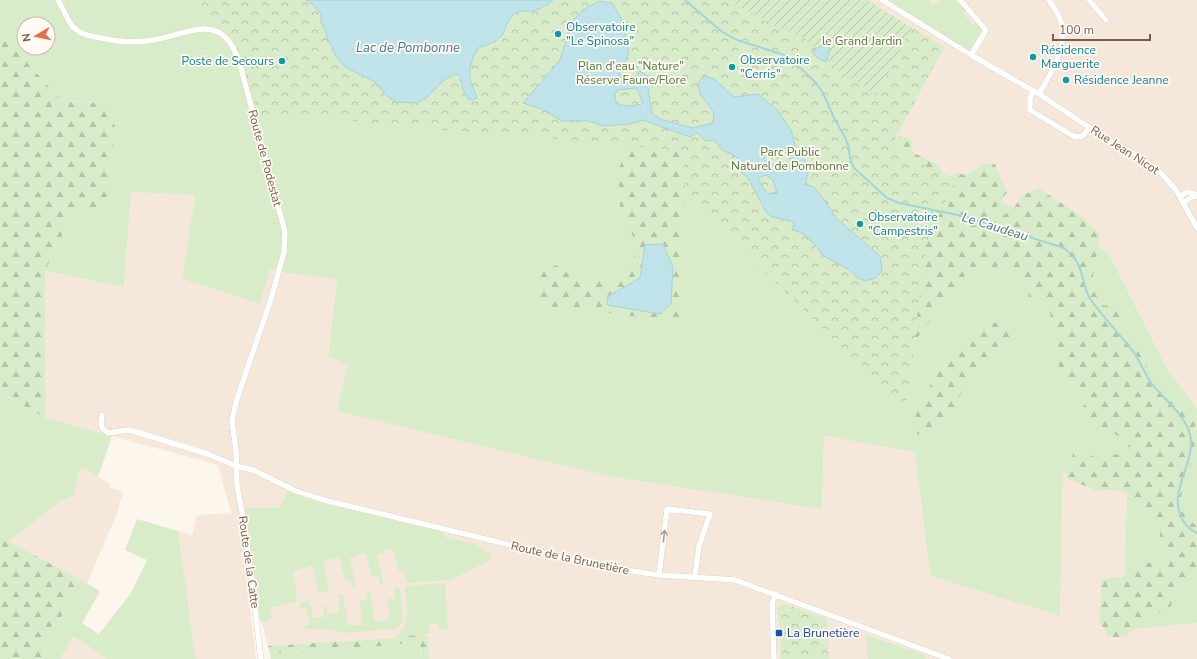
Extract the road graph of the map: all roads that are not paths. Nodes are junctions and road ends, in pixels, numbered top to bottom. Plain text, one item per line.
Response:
1 (58, 0) edge
2 (882, 0) edge
3 (960, 0) edge
4 (1048, 0) edge
5 (1089, 0) edge
6 (1106, 20) dead end
7 (971, 55) junction
8 (1032, 90) junction
9 (1039, 94) junction
10 (1088, 127) junction
11 (1197, 195) edge
12 (1180, 196) junction
13 (1183, 203) junction
14 (1197, 228) edge
15 (102, 414) dead end
16 (236, 466) junction
17 (659, 575) junction
18 (695, 577) junction
19 (776, 594) junction
20 (261, 659) edge
21 (774, 659) edge
22 (949, 659) edge

1 - 16 street, Route de Podestat
2 - 7 street, Rue Jean Nicot
3 - 7 street
4 - 9 street
5 - 6 street
7 - 8 street, Rue Jean Nicot
8 - 9 street, Rue Jean Nicot
8 - 10 street
9 - 10 street, Rue Jean Nicot
10 - 12 street, Rue Jean Nicot
11 - 12 street
11 - 13 street
12 - 13 street, Rue Jean Nicot
13 - 14 street, Rue Jean Nicot
15 - 16 street, Route de la Brunetière
16 - 17 street, Route de la Brunetière
16 - 20 street, Route de la Catte
17 - 18 street, Route de la Brunetière
17 -> 18 street
18 - 19 street, Route de la Brunetière
19 - 21 street
19 - 22 street, Route de la Brunetière

